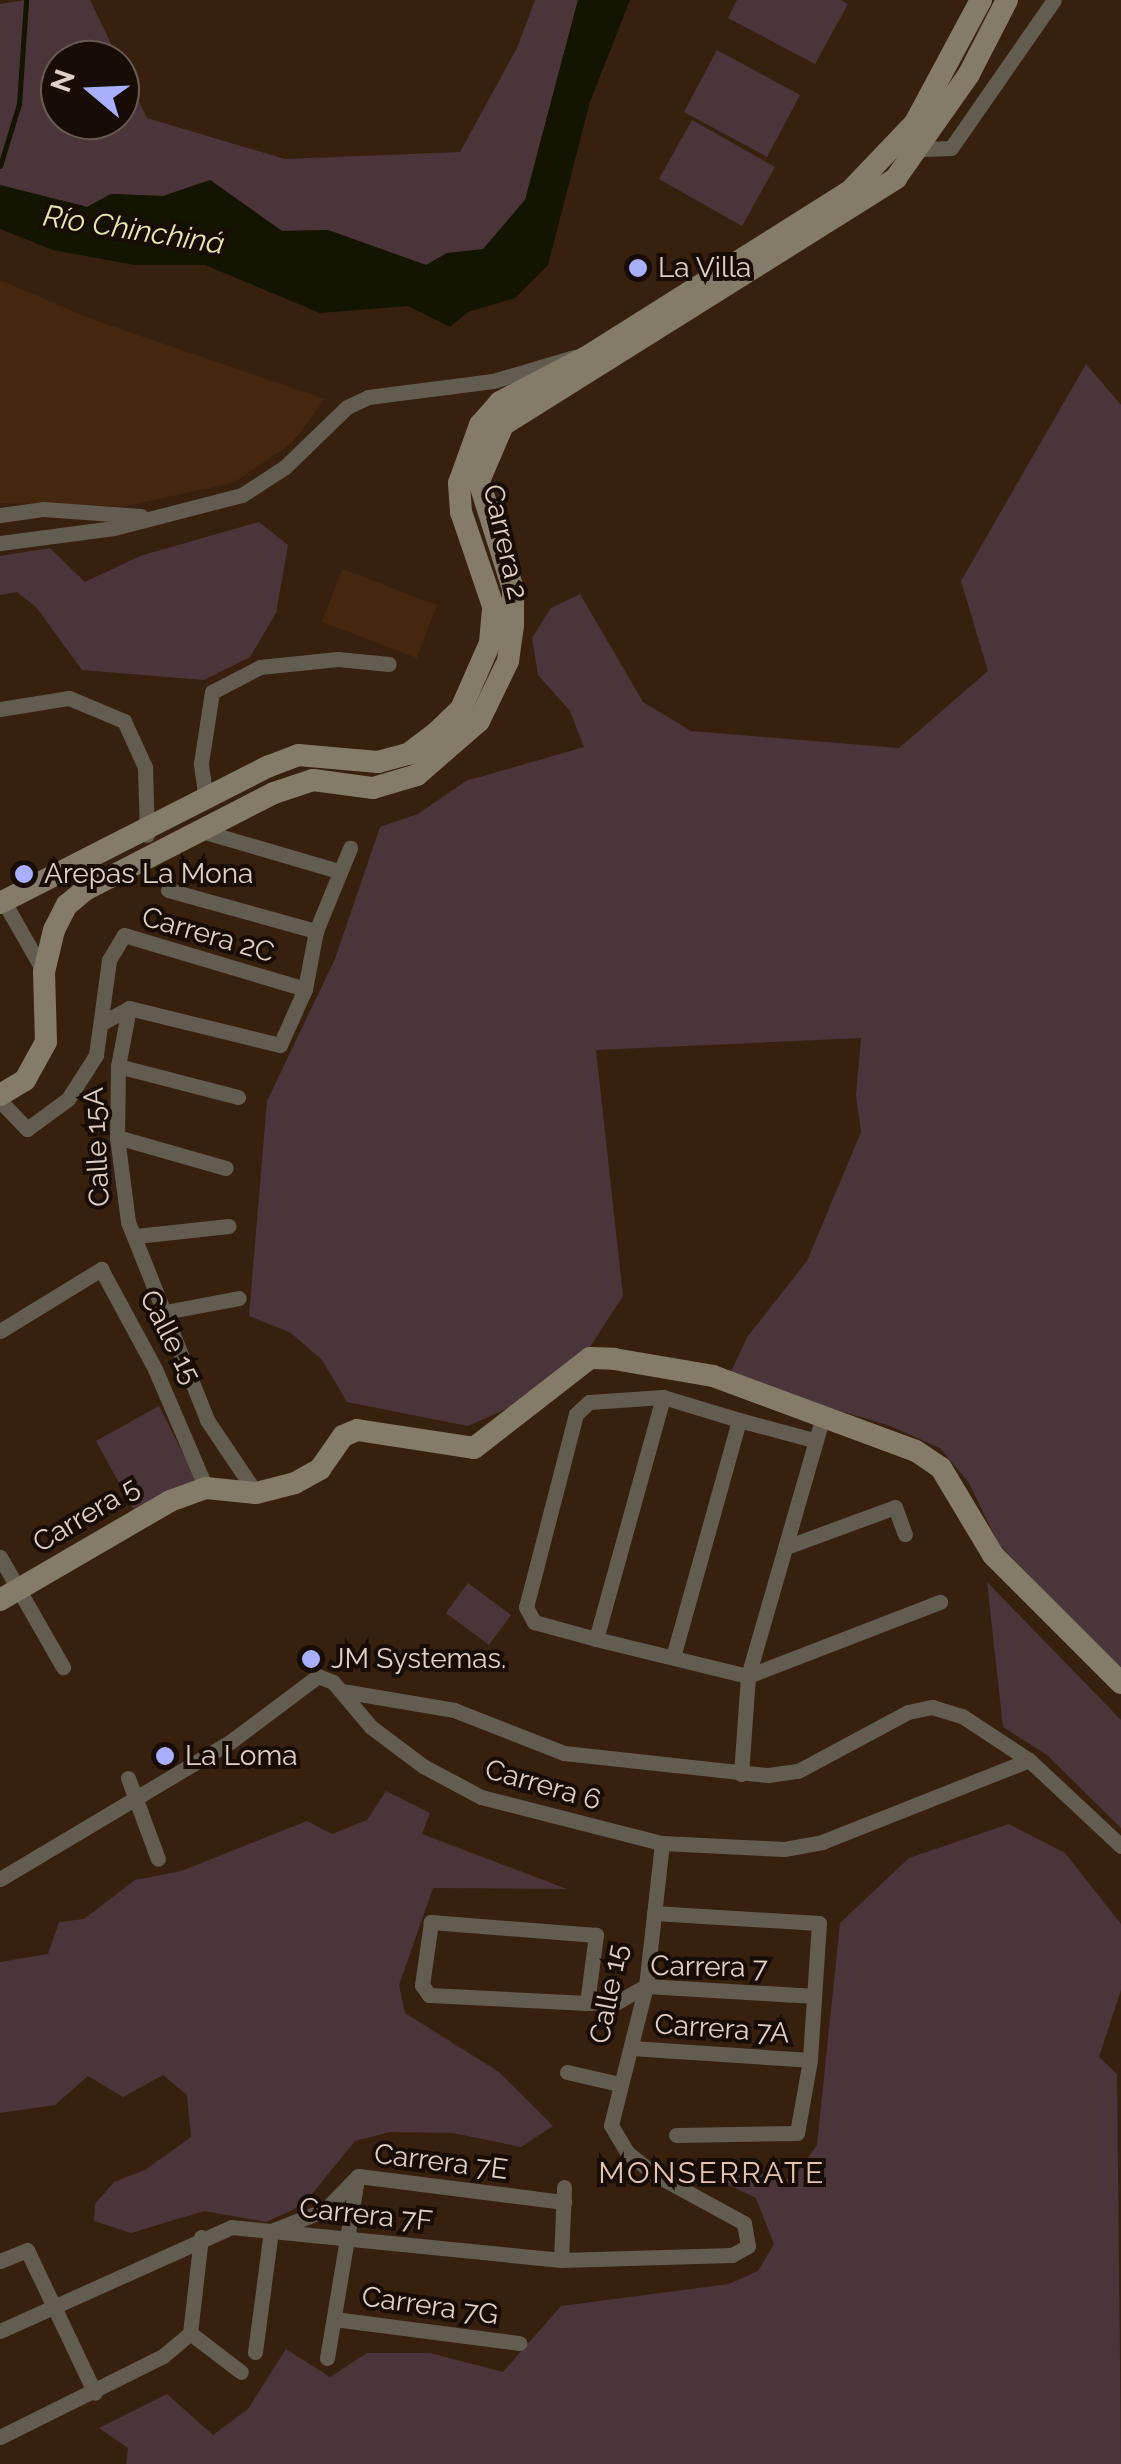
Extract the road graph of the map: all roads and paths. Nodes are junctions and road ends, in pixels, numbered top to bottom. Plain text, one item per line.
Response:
1 (981, 0) edge
2 (1007, 0) edge
3 (1054, 0) edge
4 (922, 149) junction
5 (588, 356) junction
6 (0, 515) edge
7 (145, 517) junction
8 (0, 543) edge
9 (390, 664) dead end
10 (0, 709) edge
11 (206, 800) junction
12 (146, 832) junction
13 (205, 832) junction
14 (350, 848) dead end
15 (156, 858) junction
16 (338, 871) junction
17 (168, 890) dead end
18 (2, 903) edge
19 (316, 931) junction
20 (44, 972) junction
21 (305, 990) junction
22 (130, 1008) junction
23 (102, 1023) junction
24 (118, 1066) junction
25 (238, 1097) dead end
26 (0, 1098) edge
27 (117, 1137) junction
28 (226, 1168) dead end
29 (228, 1226) dead end
30 (136, 1236) junction
31 (239, 1298) dead end
32 (165, 1312) junction
33 (0, 1331) edge
34 (663, 1397) junction
35 (740, 1420) junction
36 (817, 1430) junction
37 (206, 1488) junction
38 (256, 1492) junction
39 (904, 1534) dead end
40 (789, 1546) junction
41 (0, 1556) edge
42 (10, 1595) edge
43 (940, 1602) dead end
44 (596, 1639) junction
45 (673, 1657) junction
46 (63, 1667) dead end
47 (748, 1676) junction
48 (1121, 1683) edge
49 (342, 1691) junction
50 (1029, 1760) junction
51 (740, 1774) junction
52 (128, 1778) dead end
53 (140, 1799) junction
54 (662, 1843) junction
55 (1121, 1846) edge
56 (158, 1859) dead end
57 (0, 1879) edge
58 (654, 1913) junction
59 (646, 1986) junction
60 (812, 1996) junction
61 (588, 2003) junction
62 (631, 2048) junction
63 (810, 2060) junction
64 (567, 2072) dead end
65 (619, 2084) junction
66 (676, 2135) dead end
67 (358, 2176) junction
68 (271, 2231) junction
69 (345, 2236) junction
70 (200, 2237) junction
71 (748, 2246) joint
72 (561, 2260) junction
73 (0, 2261) edge
74 (52, 2306) junction
75 (334, 2319) junction
76 (0, 2331) edge
77 (190, 2333) junction
78 (519, 2343) dead end
79 (255, 2352) dead end
80 (326, 2358) dead end
81 (241, 2372) dead end
82 (95, 2393) junction
83 (0, 2438) edge

1 - 5 main road, Carrera 2
2 - 4 main road, Carrera 2
3 - 4 street
4 - 13 main road, Carrera 2
5 - 7 street
5 - 11 main road, Carrera 2
6 - 7 street
7 - 8 street
9 - 11 street
10 - 12 street
11 - 12 main road, Carrera 2
12 - 15 street
12 - 18 main road, Carrera 2
13 - 15 main road, Carrera 2
13 - 16 street
14 - 16 street
15 - 20 main road, Carrera 2
16 - 19 street
17 - 19 street
18 - 20 street
19 - 21 street
20 - 26 main road
21 - 22 street
21 - 23 street, Carrera 2C
22 - 23 street
22 - 24 street, Calle 15A
23 - 26 street
24 - 25 street
24 - 27 street, Calle 15A
27 - 28 street
27 - 30 street, Calle 15A
29 - 30 street
30 - 32 street, Calle 15A
31 - 32 street
32 - 38 street, Calle 15A
33 - 37 street, Calle 15
34 - 35 street
34 - 44 street
34 - 44 street
35 - 36 street
35 - 45 street
36 - 38 main road
36 - 40 street
36 - 48 main road
37 - 38 main road
37 - 42 main road, Carrera 5
39 - 40 street
40 - 47 street
41 - 42 street
42 - 46 street
43 - 47 street
44 - 45 street
45 - 47 street
47 - 51 street
49 - 51 street
49 - 53 street
49 - 54 street, Carrera 6
50 - 51 street
50 - 54 street, Carrera 6
50 - 55 street
52 - 53 street
53 - 56 street
53 - 57 street
54 - 58 street, Calle 15
58 - 59 street, Calle 15
58 - 60 street
59 - 60 street, Carrera 7
59 - 61 street, Carrera 7
59 - 62 street, Calle 15
60 - 63 street
61 - 61 street, Carrera 7
62 - 63 street, Carrera 7A
62 - 65 street, Calle 15
63 - 66 street
64 - 65 street
65 - 71 street, Calle 15
67 - 68 street, Carrera 7E
67 - 69 street
67 - 72 street, Carrera 7E
68 - 69 street, Carrera 7F
68 - 70 street, Carrera 7F
68 - 79 street
69 - 72 street, Carrera 7F
69 - 75 street
70 - 74 street, Carrera 7F
70 - 77 street
71 - 72 street, Carrera 7F
73 - 74 street
74 - 76 street, Carrera 7F
74 - 82 street
75 - 78 street, Carrera 7G
75 - 80 street
77 - 81 street
77 - 82 street
82 - 83 street

